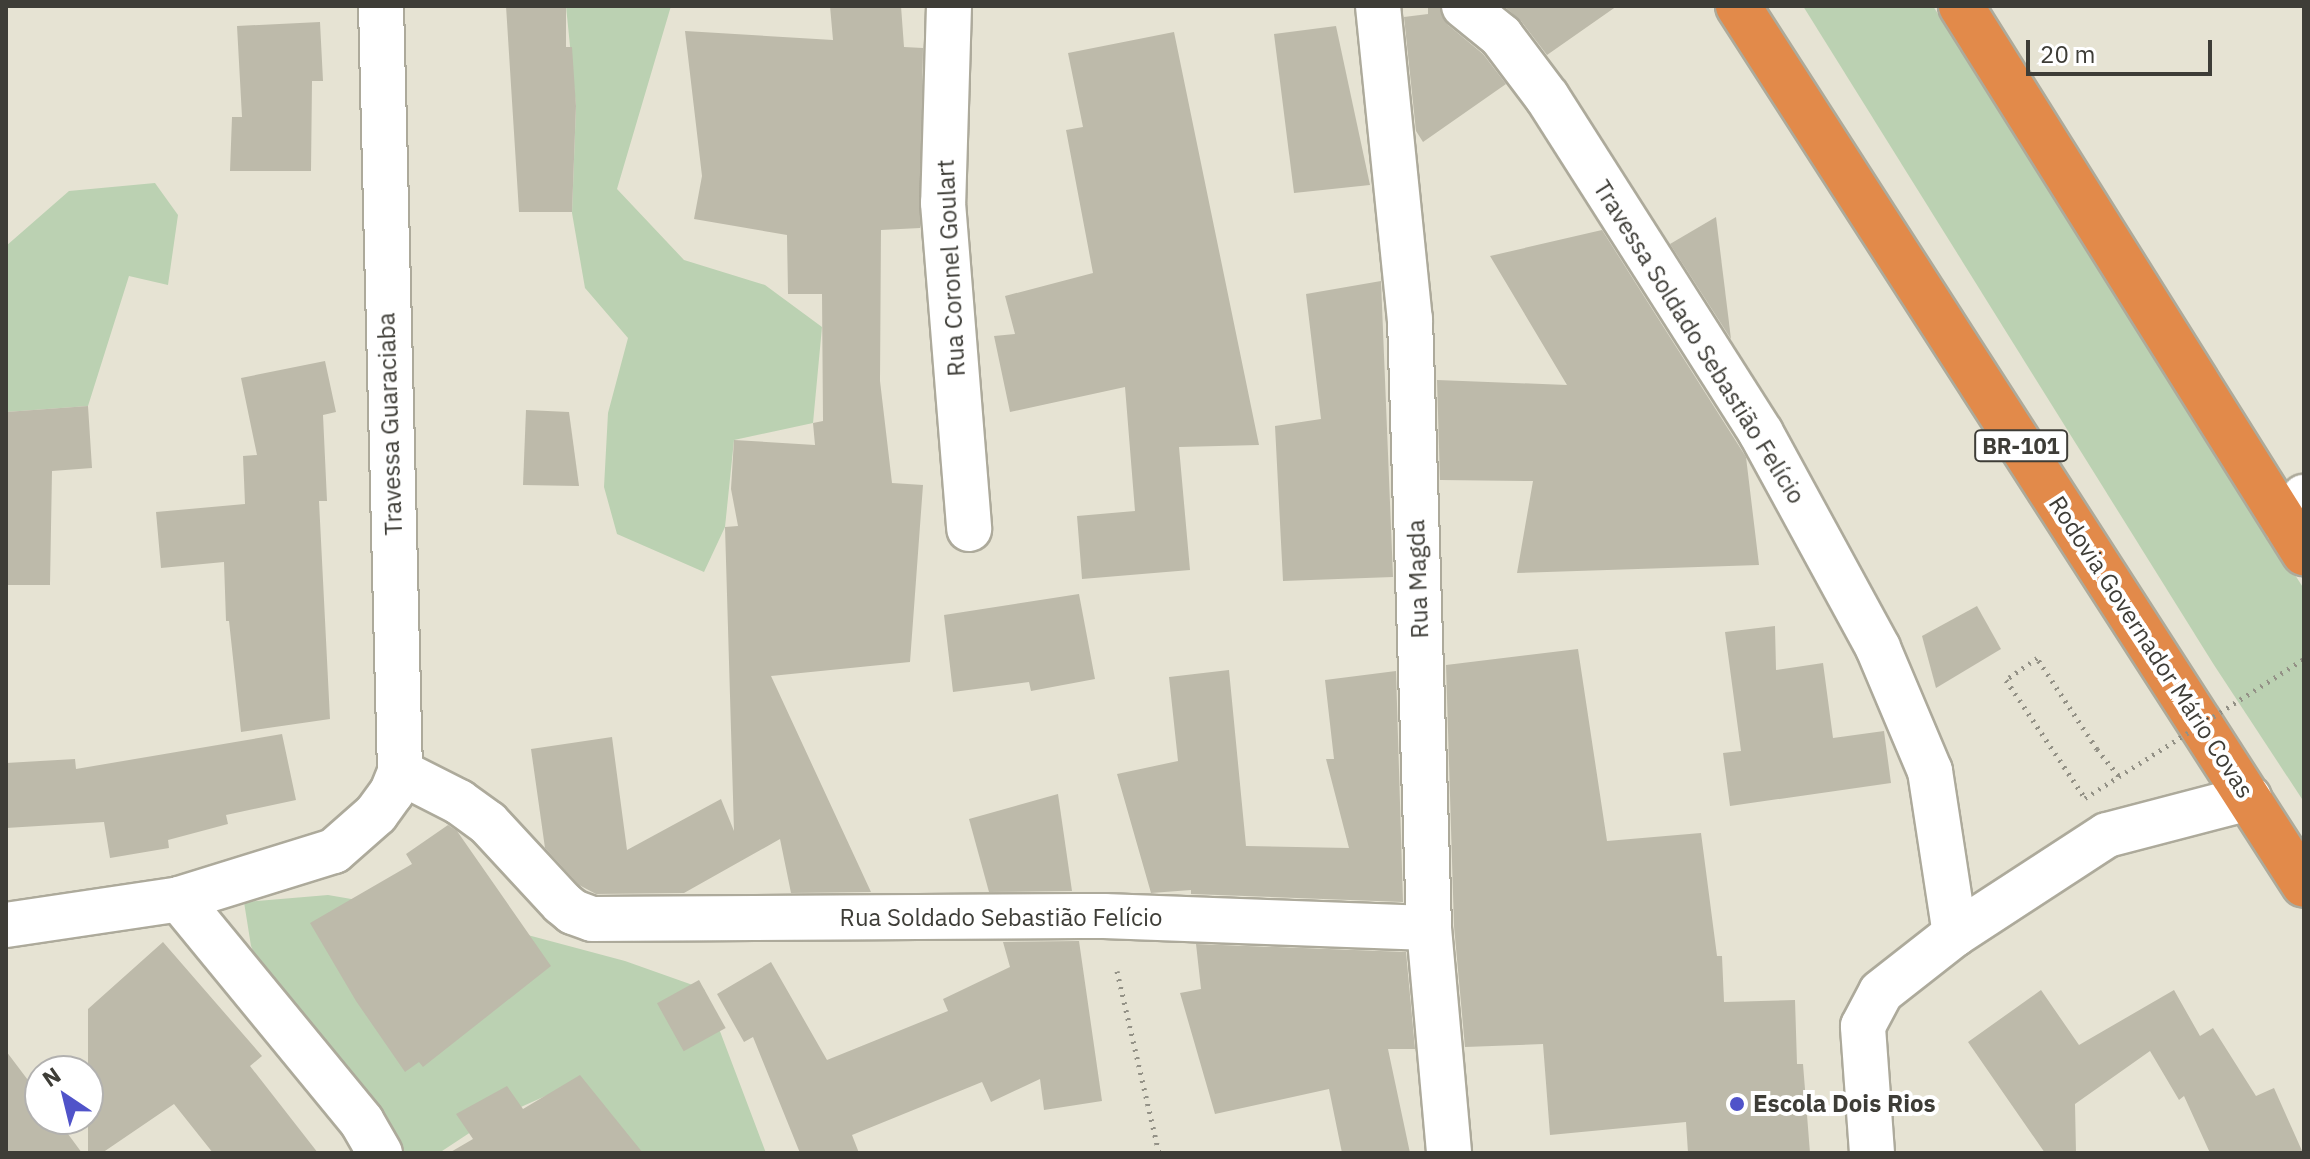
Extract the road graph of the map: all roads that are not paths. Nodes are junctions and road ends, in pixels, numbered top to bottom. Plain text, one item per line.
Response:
1 (381, 6) edge
2 (949, 6) edge
3 (1378, 6) edge
4 (1464, 6) edge
5 (1738, 6) edge
6 (1961, 6) edge
7 (2298, 525) edge
8 (969, 529) dead end
9 (400, 772) junction
10 (2249, 798) junction
11 (2304, 885) edge
12 (179, 899) junction
13 (6, 925) edge
14 (1429, 928) junction
15 (1955, 934) junction
16 (380, 1153) edge
17 (1449, 1153) edge
18 (1872, 1153) edge

1 - 9 street, Travessa Guaraciaba
2 - 8 street, Rua Coronel Goulart
3 - 14 street, Rua Magda
4 - 15 street, Travessa Soldado Sebastião Felício
5 - 10 highway, Rodovia Governador Mário Covas / BR-101
6 - 7 highway
9 - 12 street
9 - 14 street, Rua Soldado Sebastião Felício
10 - 11 highway, Rodovia Governador Mário Covas / BR-101
10 - 15 street
12 - 13 street
12 - 16 street
14 - 17 street, Rua Magda
15 - 18 street

